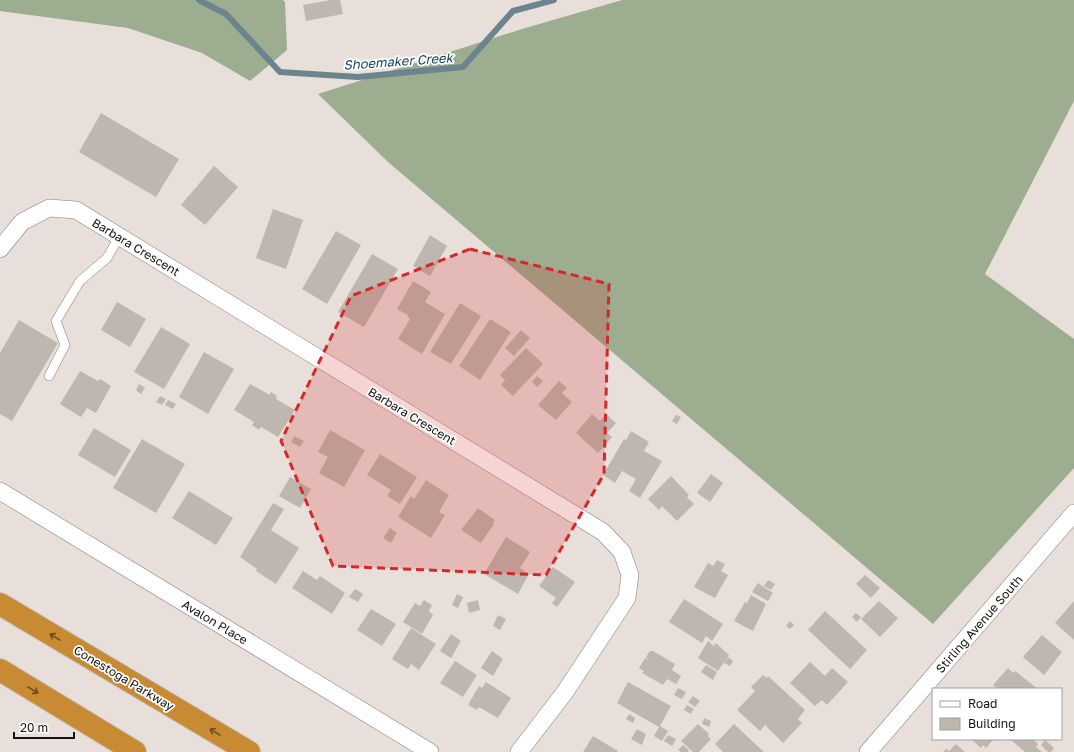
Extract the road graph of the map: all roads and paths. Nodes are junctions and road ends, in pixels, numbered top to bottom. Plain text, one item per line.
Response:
1 (119, 237) junction
2 (0, 250) edge
3 (49, 376) dead end
4 (0, 491) edge
5 (1074, 514) edge
6 (0, 604) edge
7 (0, 670) edge
8 (135, 752) edge
9 (249, 752) edge
10 (430, 752) edge
11 (519, 752) edge
12 (868, 752) edge

1 - 2 street, Barbara Crescent
1 - 3 lane
1 - 11 street, Barbara Crescent
4 - 10 street, Avalon Place
5 - 12 street, Stirling Avenue South
9 -> 6 highway, Conestoga Parkway
7 -> 8 highway

